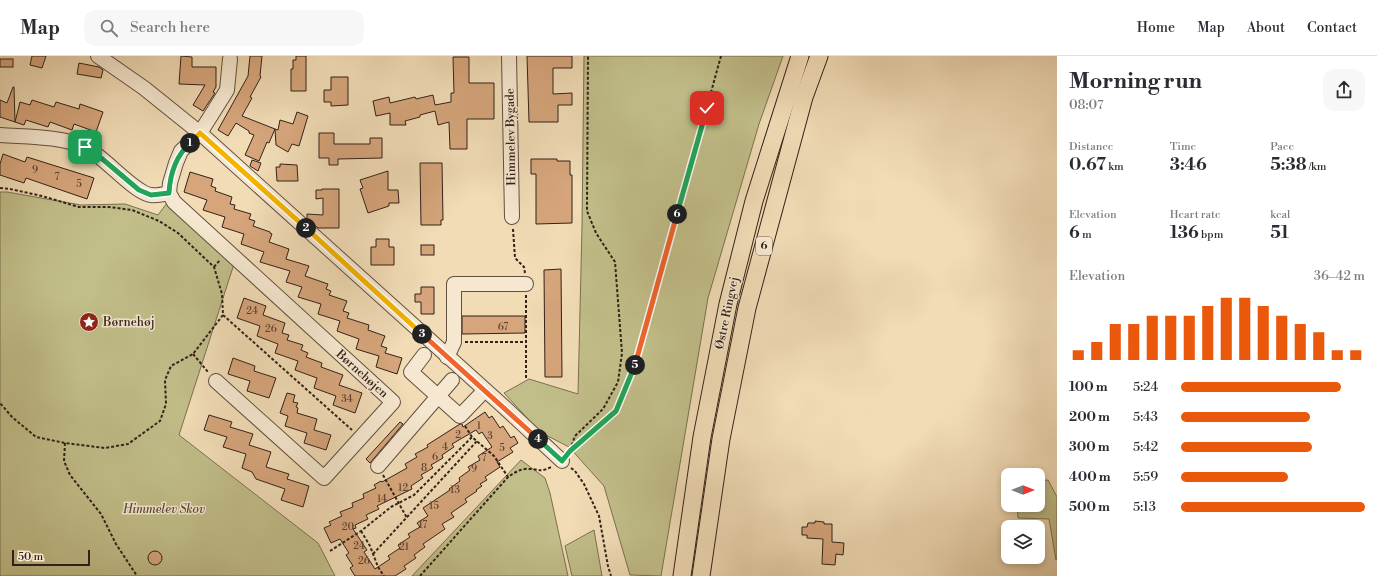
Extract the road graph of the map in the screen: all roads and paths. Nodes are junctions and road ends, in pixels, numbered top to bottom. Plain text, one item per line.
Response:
1 (98, 56) edge
2 (509, 56) edge
3 (588, 56) edge
4 (721, 56) edge
5 (800, 56) edge
6 (819, 56) edge
7 (230, 59) dead end
8 (200, 133) junction
9 (0, 134) edge
10 (0, 188) edge
11 (169, 193) junction
12 (512, 217) dead end
13 (514, 235) dead end
14 (526, 284) junction
15 (223, 315) junction
16 (454, 342) junction
17 (527, 342) junction
18 (194, 354) junction
19 (424, 355) dead end
20 (447, 357) junction
21 (526, 378) dead end
22 (452, 380) dead end
23 (216, 381) joint
24 (484, 390) junction
25 (438, 396) junction
26 (0, 403) edge
27 (460, 416) junction
28 (472, 437) junction
29 (360, 438) junction
30 (477, 441) junction
31 (65, 444) junction
32 (566, 456) junction
33 (378, 466) joint
34 (508, 477) junction
35 (398, 503) junction
36 (407, 518) junction
37 (361, 531) junction
38 (330, 551) dead end
39 (374, 554) junction
40 (137, 576) edge
41 (384, 576) edge
42 (420, 576) edge
43 (611, 576) edge
44 (682, 576) edge
45 (701, 576) edge

1 - 8 street
2 - 12 street, Himmelev Bygade
3 - 32 path
4 - 32 path
5 - 44 main road, Østre Ringvej / 6
6 - 45 main road, Østre Ringvej / 6
7 - 8 street
8 - 11 street
8 - 20 street
9 - 11 street
10 - 15 path
11 - 29 street, Børnehøjen
13 - 14 path
14 - 16 street
14 - 17 path
15 - 18 path
15 - 29 path
16 - 17 path
16 - 20 street
17 - 21 path
18 - 23 path
18 - 31 path
19 - 25 street
20 - 24 street
22 - 25 street
23 - 29 street, Børnehøjen
24 - 27 street
24 - 32 street
25 - 27 street
25 - 33 street
26 - 31 path
27 - 28 path
28 - 30 path
28 - 35 path
30 - 34 path
30 - 36 path
31 - 40 path
32 - 34 path
32 - 43 path
33 - 35 path
34 - 42 path
35 - 36 path
35 - 37 path
36 - 39 path
37 - 38 path
37 - 39 path
39 - 41 path

